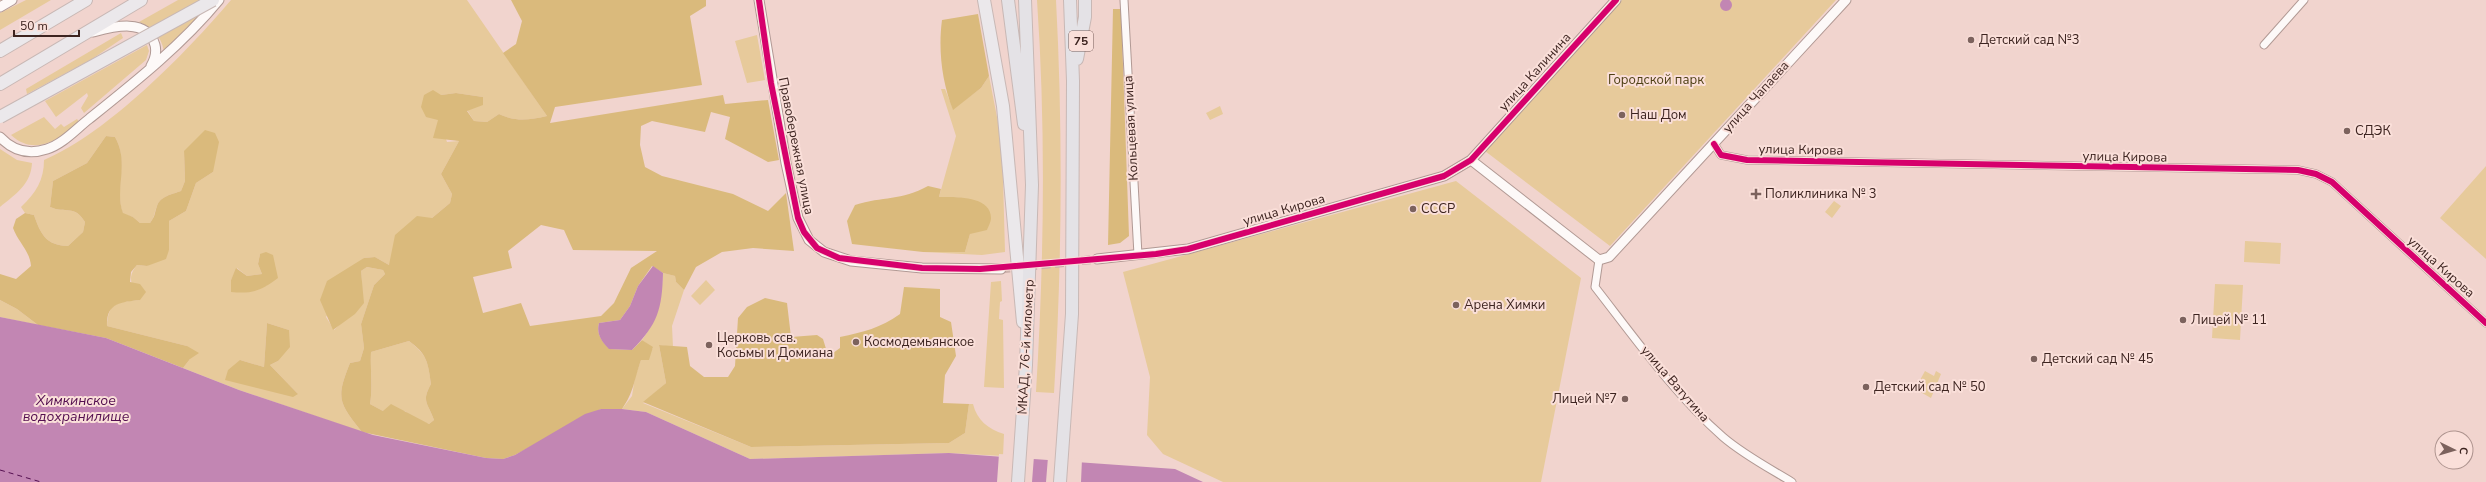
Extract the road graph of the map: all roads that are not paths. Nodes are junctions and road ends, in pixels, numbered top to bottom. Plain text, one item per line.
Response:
1 (12, 0) edge
2 (86, 0) edge
3 (141, 0) edge
4 (213, 0) edge
5 (219, 0) edge
6 (759, 0) edge
7 (984, 0) edge
8 (1008, 0) edge
9 (1025, 0) edge
10 (1070, 0) edge
11 (1085, 0) edge
12 (1124, 0) edge
13 (1616, 0) edge
14 (1846, 0) edge
15 (2304, 0) edge
16 (0, 7) edge
17 (79, 36) junction
18 (2264, 45) dead end
19 (0, 51) edge
20 (149, 68) junction
21 (1073, 82) junction
22 (0, 84) edge
23 (0, 117) edge
24 (0, 137) edge
25 (1714, 144) junction
26 (1471, 160) junction
27 (1032, 185) junction
28 (1138, 255) junction
29 (1097, 259) tunnel mouth
30 (1599, 260) junction
31 (1001, 268) tunnel mouth
32 (2486, 323) edge
33 (1026, 365) junction
34 (1018, 482) edge
35 (1060, 482) edge
36 (1792, 482) edge

1 - 16 street
2 - 19 main road
3 - 17 main road
4 - 23 main road, bridge
5 - 20 street
6 - 31 street, Правобережная улица
7 - 33 main road
8 - 27 highway
9 - 27 highway, МКАД, 76-й километр
10 - 21 highway
11 - 21 highway, 75
12 - 28 street, Кольцевая улица
13 - 26 street, улица Калинина
14 - 25 street, улица Чапаева
15 - 18 street
17 - 20 street
17 - 22 main road
20 - 24 street
21 - 35 highway
25 - 30 street, улица Чапаева
25 - 32 street, улица Кирова
26 - 28 street, улица Кирова
26 - 30 street
27 - 33 highway, МКАД, 76-й километр
28 - 29 street, улица Кирова
30 - 36 street, улица Ватутина
33 - 34 highway, МКАД, 76-й километр

